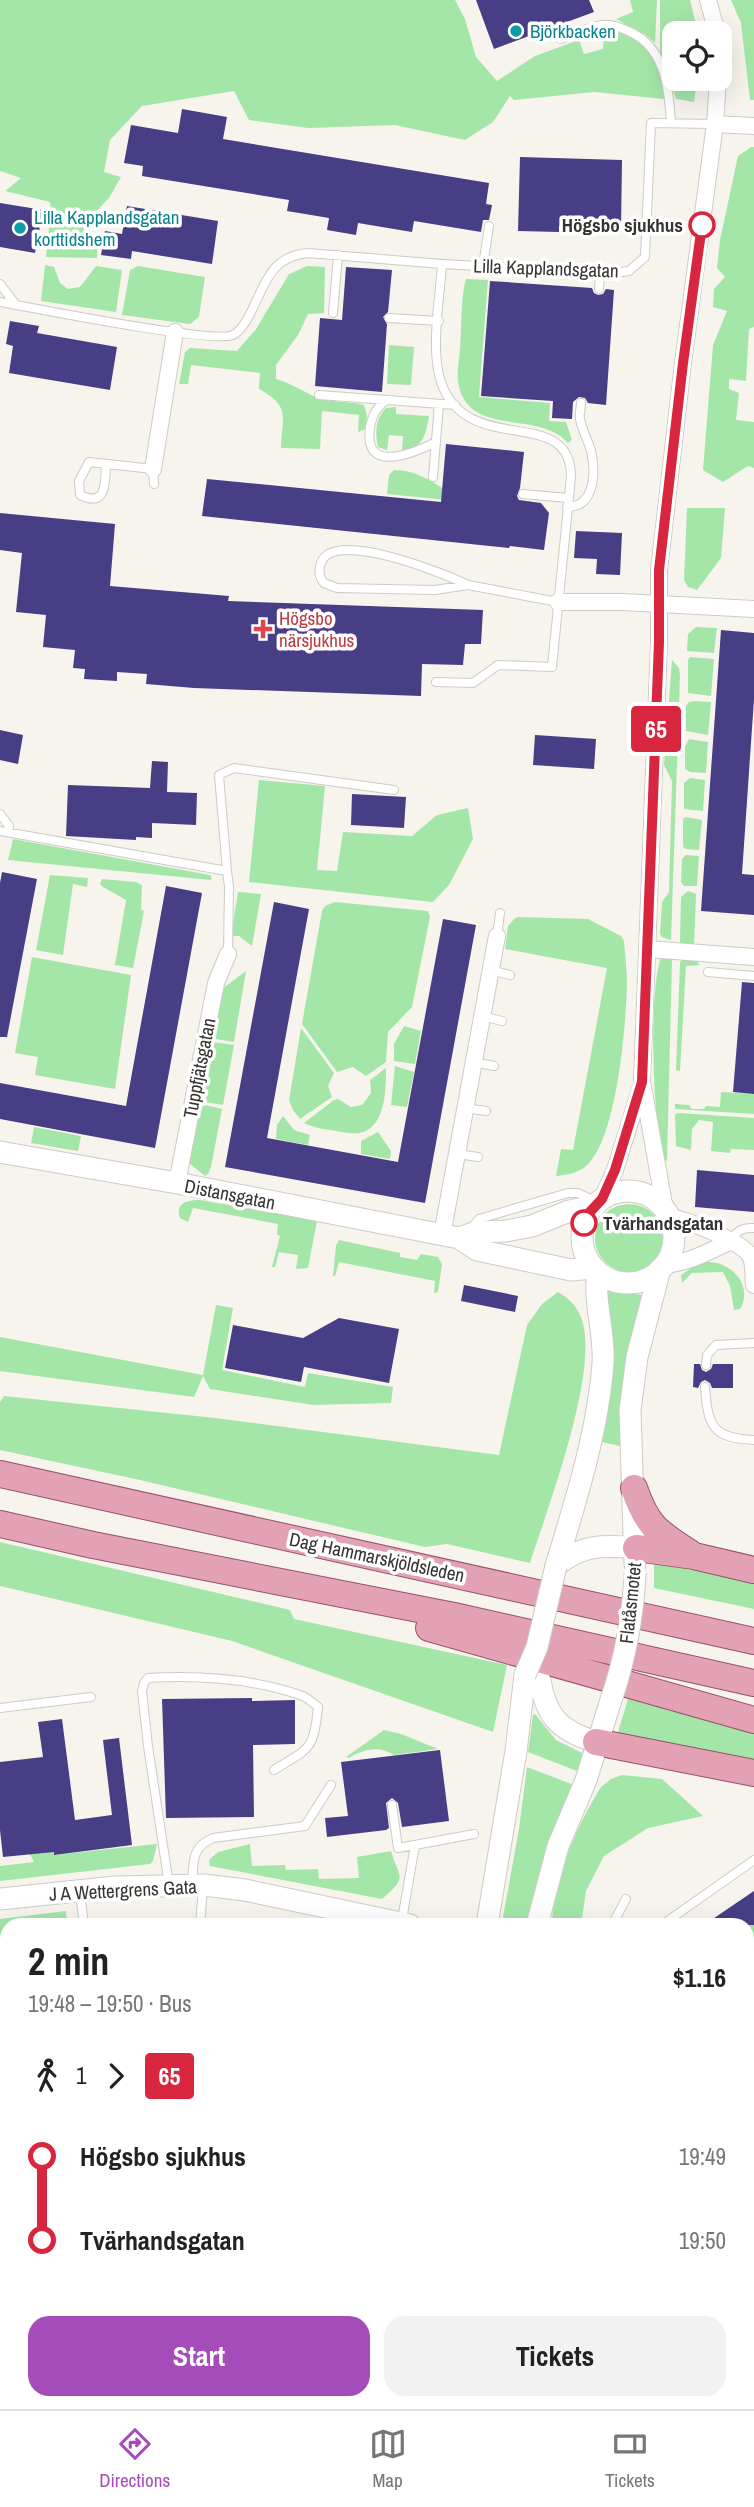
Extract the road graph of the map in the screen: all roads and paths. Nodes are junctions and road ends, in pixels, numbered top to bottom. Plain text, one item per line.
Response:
1 (709, 0) edge
2 (714, 21) edge
3 (561, 39) dead end
4 (717, 91) edge
5 (671, 123) junction
6 (715, 124) junction
7 (754, 126) edge
8 (489, 226) dead end
9 (338, 255) junction
10 (442, 264) junction
11 (483, 266) junction
12 (600, 272) junction
13 (0, 285) edge
14 (599, 289) dead end
15 (0, 304) edge
16 (16, 305) junction
17 (333, 313) dead end
18 (390, 318) dead end
19 (439, 321) junction
20 (176, 332) junction
21 (319, 395) dead end
22 (387, 400) junction
23 (581, 403) dead end
24 (439, 404) junction
25 (455, 405) junction
26 (436, 442) junction
27 (106, 464) junction
28 (154, 477) joint
29 (433, 477) dead end
30 (523, 494) dead end
31 (568, 503) junction
32 (468, 585) junction
33 (558, 602) junction
34 (659, 604) junction
35 (754, 609) edge
36 (436, 682) dead end
37 (394, 790) dead end
38 (0, 814) edge
39 (4, 832) edge
40 (227, 872) junction
41 (500, 913) dead end
42 (496, 936) joint
43 (648, 949) junction
44 (228, 954) joint
45 (754, 957) edge
46 (490, 970) junction
47 (708, 972) dead end
48 (510, 975) dead end
49 (754, 976) edge
50 (482, 1016) junction
51 (502, 1021) dead end
52 (473, 1062) junction
53 (494, 1066) dead end
54 (642, 1082) junction
55 (465, 1108) junction
56 (486, 1111) dead end
57 (0, 1152) edge
58 (457, 1154) junction
59 (478, 1157) dead end
60 (177, 1183) junction
61 (598, 1202) junction
62 (667, 1213) junction
63 (754, 1228) edge
64 (456, 1236) junction
65 (729, 1242) junction
66 (662, 1267) junction
67 (596, 1270) junction
68 (754, 1285) edge
69 (754, 1343) edge
70 (706, 1365) dead end
71 (705, 1387) dead end
72 (754, 1440) edge
73 (0, 1474) edge
74 (635, 1499) junction
75 (0, 1524) edge
76 (93, 1545) junction
77 (694, 1556) junction
78 (560, 1560) junction
79 (636, 1561) junction
80 (754, 1570) edge
81 (576, 1601) junction
82 (754, 1628) edge
83 (754, 1641) edge
84 (533, 1678) junction
85 (754, 1683) edge
86 (91, 1697) dead end
87 (0, 1708) edge
88 (754, 1720) edge
89 (596, 1742) junction
90 (274, 1770) dead end
91 (754, 1773) edge
92 (331, 1784) dead end
93 (392, 1805) dead end
94 (474, 1834) dead end
95 (415, 1845) junction
96 (754, 1860) edge
97 (169, 1885) junction
98 (198, 1885) junction
99 (80, 1890) junction
100 (0, 1899) edge
101 (626, 1899) dead end
102 (83, 1918) edge
103 (200, 1918) edge
104 (355, 1918) edge
105 (407, 1918) edge
106 (488, 1918) edge
107 (539, 1918) edge
108 (616, 1918) edge
109 (672, 1918) edge

1 - 2 street
3 - 5 lane
4 - 6 street
5 - 6 lane
5 - 12 lane, Lilla Kapplandsgatan
6 - 7 street
6 - 34 street
8 - 11 lane
9 - 10 lane, Lilla Kapplandsgatan
9 - 17 lane
9 - 20 lane, Lilla Kapplandsgatan
10 - 11 lane, Lilla Kapplandsgatan
10 - 19 lane
11 - 12 lane, Lilla Kapplandsgatan
12 - 14 lane
13 - 16 lane
15 - 16 lane, Lilla Kapplandsgatan
16 - 20 lane, Lilla Kapplandsgatan
18 - 19 lane
19 - 25 lane
20 - 28 street
21 - 22 lane
22 - 24 lane
22 - 26 lane
23 - 31 lane
24 - 25 lane
24 - 26 lane
25 - 31 lane
26 - 29 lane
27 - 27 lane
27 - 28 lane
30 - 31 lane
31 - 33 lane
32 - 32 lane
32 - 33 lane
33 - 34 street
33 - 36 lane
34 - 35 street
34 - 43 street
37 - 40 lane
38 - 39 lane
39 - 40 lane
40 - 44 lane
41 - 42 lane
42 - 46 street
43 - 45 street
43 - 54 street
44 - 60 street, Tuppfjätsgatan
46 - 48 lane
46 - 50 street
47 - 49 lane
50 - 51 lane
50 - 52 street
52 - 53 lane
52 - 55 street
54 - 61 street
54 - 62 street
55 - 56 lane
55 - 58 street
57 - 60 street, Distansgatan
58 - 59 lane
58 - 64 street
60 - 64 street, Distansgatan
61 - 62 street
61 - 64 street, Distansgatan
61 - 67 street
62 - 65 street
62 - 66 street, Flatåsmotet
63 - 65 lane
64 - 67 street, Distansgatan
65 - 66 street
65 - 68 street
66 - 67 street
66 - 74 street, Flatåsmotet
67 - 78 street
69 - 70 lane
71 - 72 lane
73 - 81 main road, Dag Hammarskjöldsleden
74 - 77 main road
74 - 79 street, Flatåsmotet
75 - 76 main road
76 - 85 main road
76 - 88 main road
77 - 79 main road
77 - 80 main road
78 - 79 street
78 - 84 street, bridge
79 - 89 street, Flatåsmotet, bridge
81 - 82 main road
81 - 83 main road, Dag Hammarskjöldsleden
84 - 89 street
84 - 106 street
86 - 87 lane
89 - 91 main road
89 - 107 street, Flatåsmotet
90 - 97 lane
92 - 98 lane
93 - 95 lane
94 - 95 lane
95 - 105 lane
96 - 109 lane
97 - 98 street, J A Wettergrens Gata
97 - 99 street, J A Wettergrens Gata
98 - 103 lane
98 - 104 street, J A Wettergrens Gata
99 - 100 street, J A Wettergrens Gata
99 - 102 lane
101 - 108 lane

